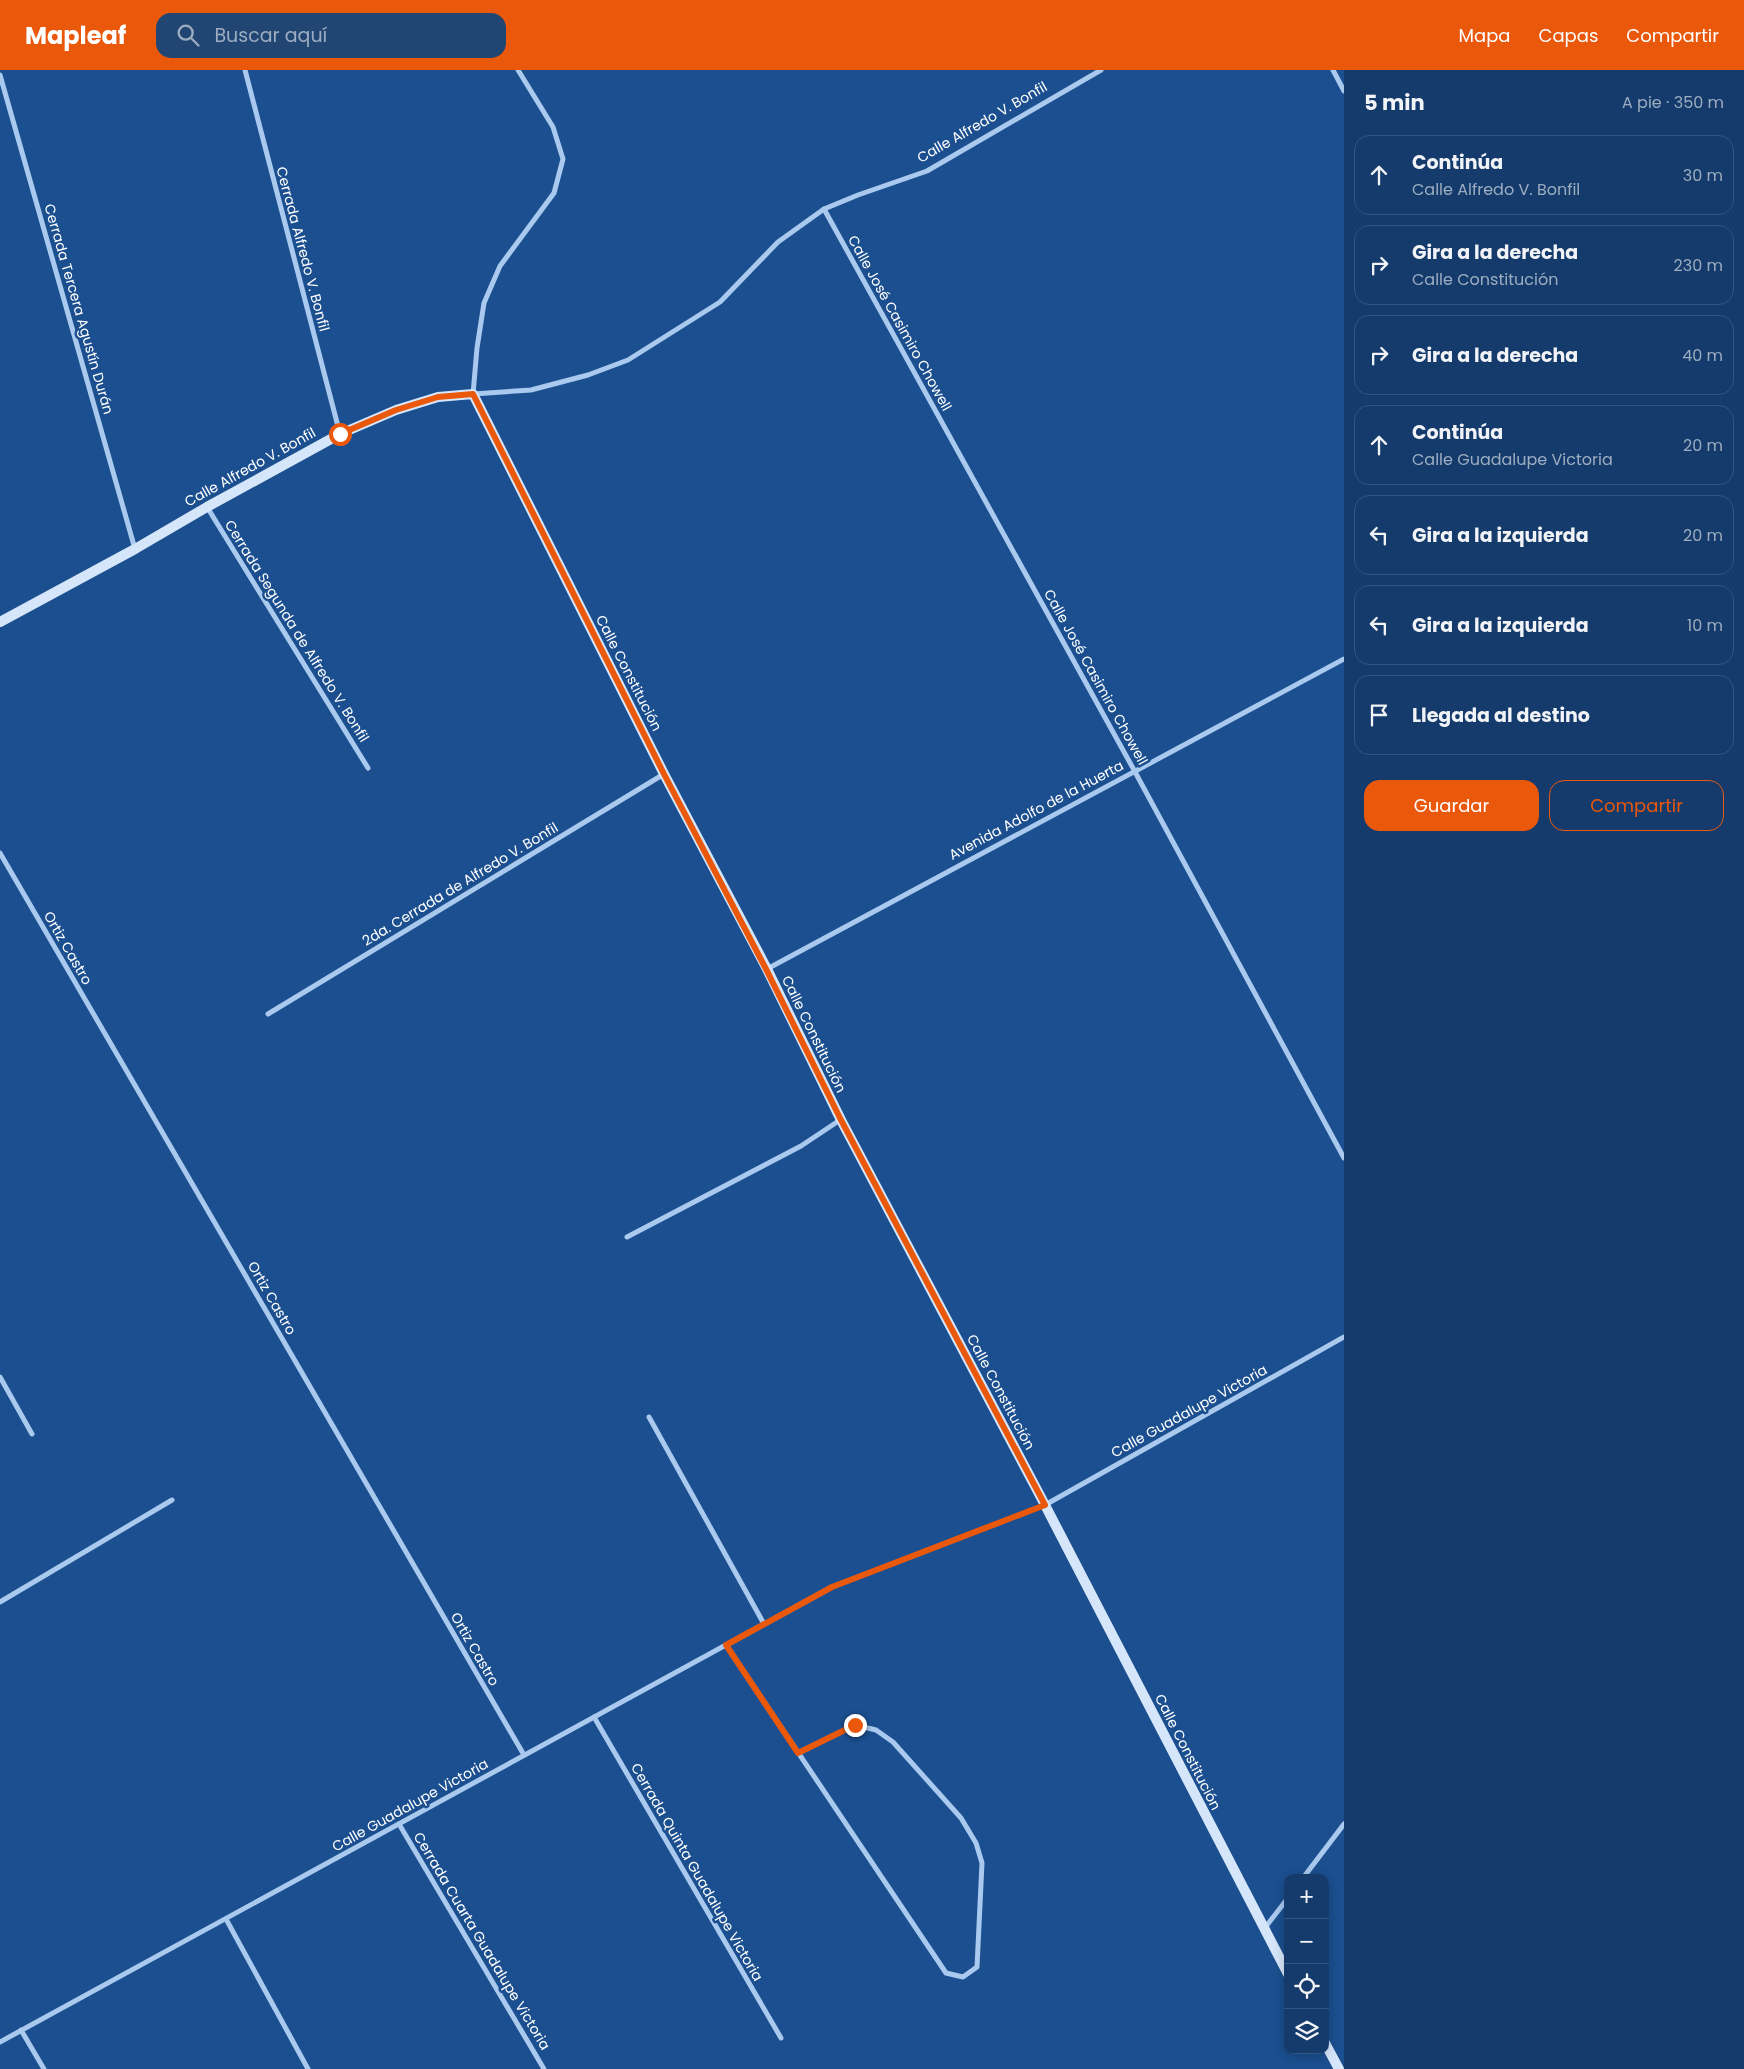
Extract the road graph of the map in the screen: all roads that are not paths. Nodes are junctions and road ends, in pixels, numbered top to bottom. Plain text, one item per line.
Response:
1 (245, 70) edge
2 (518, 70) edge
3 (1101, 70) edge
4 (1333, 70) edge
5 (0, 75) edge
6 (1344, 90) edge
7 (824, 209) junction
8 (473, 394) junction
9 (340, 434) junction
10 (207, 506) junction
11 (135, 549) junction
12 (0, 622) edge
13 (1344, 659) edge
14 (368, 768) dead end
15 (1134, 770) junction
16 (664, 774) junction
17 (0, 853) edge
18 (766, 969) junction
19 (268, 1014) dead end
20 (841, 1120) junction
21 (1344, 1158) edge
22 (627, 1237) dead end
23 (1344, 1337) edge
24 (0, 1378) edge
25 (649, 1417) dead end
26 (32, 1434) dead end
27 (172, 1500) dead end
28 (1045, 1505) junction
29 (832, 1587) road end
30 (0, 1602) edge
31 (764, 1624) junction
32 (726, 1645) junction
33 (594, 1717) junction
34 (798, 1753) junction
35 (524, 1755) junction
36 (399, 1824) junction
37 (1344, 1824) edge
38 (1306, 1874) edge
39 (1284, 1903) edge
40 (226, 1918) junction
41 (1264, 1930) junction
42 (1284, 1967) edge
43 (22, 2030) junction
44 (781, 2038) dead end
45 (0, 2042) edge
46 (1329, 2050) edge
47 (44, 2069) edge
48 (308, 2069) edge
49 (544, 2069) edge
50 (1339, 2069) edge

1 - 9 street, Cerrada Alfredo V. Bonfil
2 - 8 street
3 - 7 street, Calle Alfredo V. Bonfil
4 - 6 street
5 - 11 street, Cerrada Tercera Agustín Durán
7 - 8 street, Calle Alfredo V. Bonfil
7 - 15 street, Calle José Casimiro Chowell
8 - 9 street, Calle Alfredo V. Bonfil
8 - 16 street, Calle Constitución
9 - 10 street, Calle Alfredo V. Bonfil
10 - 11 street, Calle Alfredo V. Bonfil
10 - 14 street, Cerrada Segunda de Alfredo V. Bonfil
11 - 12 street, Calle Alfredo V. Bonfil
13 - 15 street, Avenida Adolfo de la Huerta
15 - 18 street, Avenida Adolfo de la Huerta
15 - 21 street, Calle José Casimiro Chowell
16 - 18 street, Calle Constitución
16 - 19 street, 2da. Cerrada de Alfredo V. Bonfil
17 - 35 street, Ortiz Castro
18 - 20 street, Calle Constitución
20 - 22 street
20 - 28 street, Calle Constitución
23 - 28 street, Calle Guadalupe Victoria
24 - 26 street
25 - 31 street
27 - 30 street
28 - 41 street, Calle Constitución
29 - 31 street, Calle Guadalupe Victoria
31 - 32 street, Calle Guadalupe Victoria
32 - 33 street, Calle Guadalupe Victoria
32 - 34 street
33 - 35 street, Calle Guadalupe Victoria
33 - 44 street, Cerrada Quinta Guadalupe Victoria
34 - 34 street
35 - 36 street, Calle Guadalupe Victoria
36 - 40 street, Calle Guadalupe Victoria
36 - 49 street, Cerrada Cuarta Guadalupe Victoria
37 - 38 street
39 - 41 street
40 - 43 street, Calle Guadalupe Victoria
40 - 48 street
41 - 42 street, Calle Constitución
43 - 45 street, Calle Guadalupe Victoria
43 - 47 street
46 - 50 street

